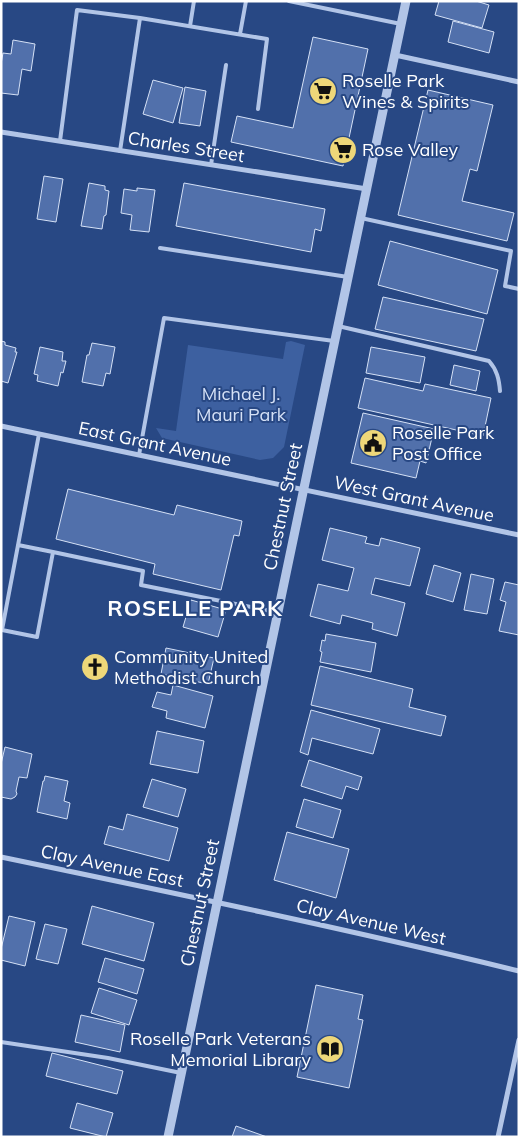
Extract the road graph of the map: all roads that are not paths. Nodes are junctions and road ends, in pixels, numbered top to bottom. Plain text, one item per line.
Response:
1 (194, 1) edge
2 (246, 1) edge
3 (289, 1) edge
4 (406, 1) edge
5 (140, 18) junction
6 (401, 24) junction
7 (190, 26) junction
8 (240, 34) junction
9 (395, 55) junction
10 (226, 65) dead end
11 (519, 82) edge
12 (258, 109) dead end
13 (1, 132) edge
14 (60, 141) junction
15 (120, 151) junction
16 (211, 165) junction
17 (367, 188) junction
18 (360, 218) junction
19 (160, 248) dead end
20 (348, 277) junction
21 (519, 288) edge
22 (338, 326) junction
23 (335, 341) junction
24 (500, 391) dead end
25 (1, 426) edge
26 (39, 434) junction
27 (139, 455) junction
28 (304, 490) junction
29 (519, 535) edge
30 (18, 545) junction
31 (53, 552) junction
32 (278, 613) junction
33 (1, 857) edge
34 (217, 901) junction
35 (519, 971) edge
36 (519, 1040) edge
37 (1, 1042) edge
38 (181, 1073) junction
39 (168, 1137) edge
40 (498, 1137) edge

1 - 7 lane
2 - 8 lane
3 - 6 lane
4 - 6 street, Chestnut Street
5 - 7 lane
5 - 14 lane
5 - 15 lane
6 - 9 street, Chestnut Street
7 - 8 lane
8 - 12 lane
9 - 11 street
9 - 17 street, Chestnut Street
10 - 16 lane
13 - 14 street, Charles Street
14 - 15 street, Charles Street
15 - 16 street, Charles Street
16 - 17 street, Charles Street
17 - 18 street, Chestnut Street
18 - 20 street, Chestnut Street
18 - 21 lane
19 - 20 lane
20 - 22 street, Chestnut Street
22 - 23 street, Chestnut Street
22 - 24 lane
23 - 27 lane
23 - 28 street, Chestnut Street
25 - 26 street, East Grant Avenue
26 - 27 street, East Grant Avenue
26 - 30 lane
27 - 28 street, East Grant Avenue
28 - 29 street, West Grant Avenue
28 - 32 street, Chestnut Street
30 - 31 lane
30 - 31 lane
31 - 32 lane
32 - 34 street, Chestnut Street
33 - 34 street, Clay Avenue East
34 - 35 street, Clay Avenue West
34 - 38 street, Chestnut Street
36 - 40 street
37 - 38 lane
38 - 39 street, Chestnut Street

